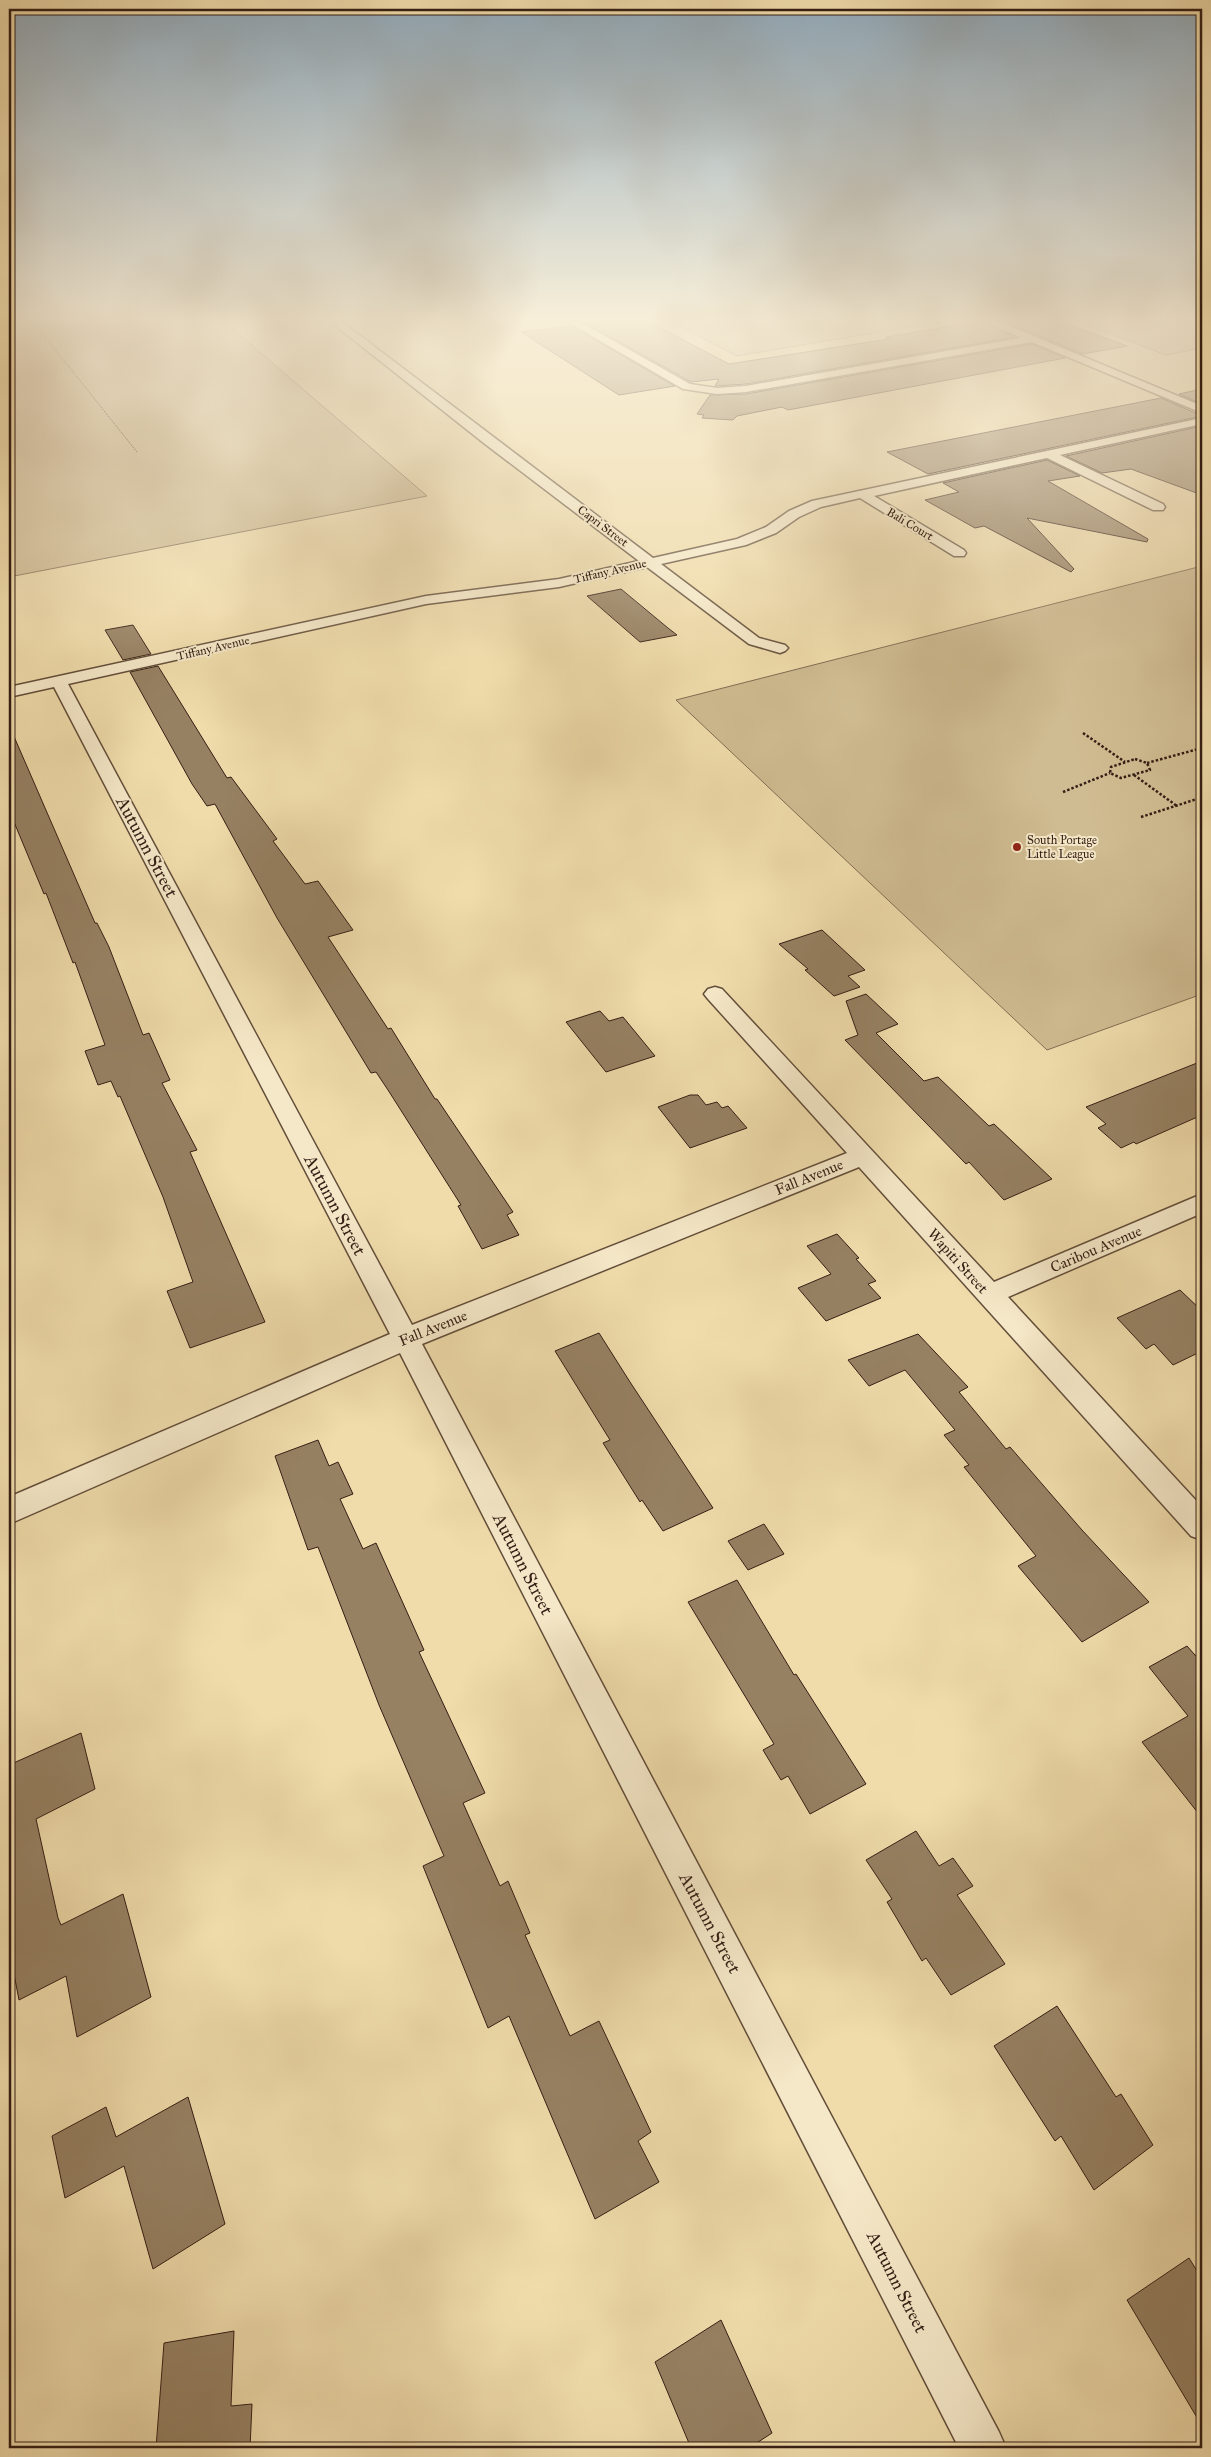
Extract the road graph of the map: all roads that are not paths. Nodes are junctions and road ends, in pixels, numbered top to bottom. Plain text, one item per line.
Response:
1 (483, 437) edge
2 (1129, 437) edge
3 (1048, 454) junction
4 (862, 494) junction
5 (1158, 507) dead end
6 (959, 553) dead end
7 (651, 562) junction
8 (780, 648) dead end
9 (59, 682) junction
10 (9, 692) edge
11 (715, 994) dead end
12 (862, 1156) junction
13 (1202, 1203) edge
14 (988, 1295) junction
15 (406, 1339) junction
16 (9, 1511) edge
17 (1202, 1527) edge
18 (983, 2448) edge

1 - 7 street, Capri Street
2 - 3 street, Tiffany Avenue
3 - 4 street, Tiffany Avenue
3 - 5 street
4 - 6 street, Bali Court
4 - 7 street, Tiffany Avenue
7 - 8 street, Capri Street
7 - 9 street, Tiffany Avenue
9 - 10 street, Tiffany Avenue
9 - 15 street, Autumn Street
11 - 12 street, Wapiti Street
12 - 14 street, Wapiti Street
12 - 15 street, Fall Avenue
13 - 14 street, Caribou Avenue
14 - 17 street, Wapiti Street
15 - 16 street, Fall Avenue
15 - 18 street, Autumn Street

